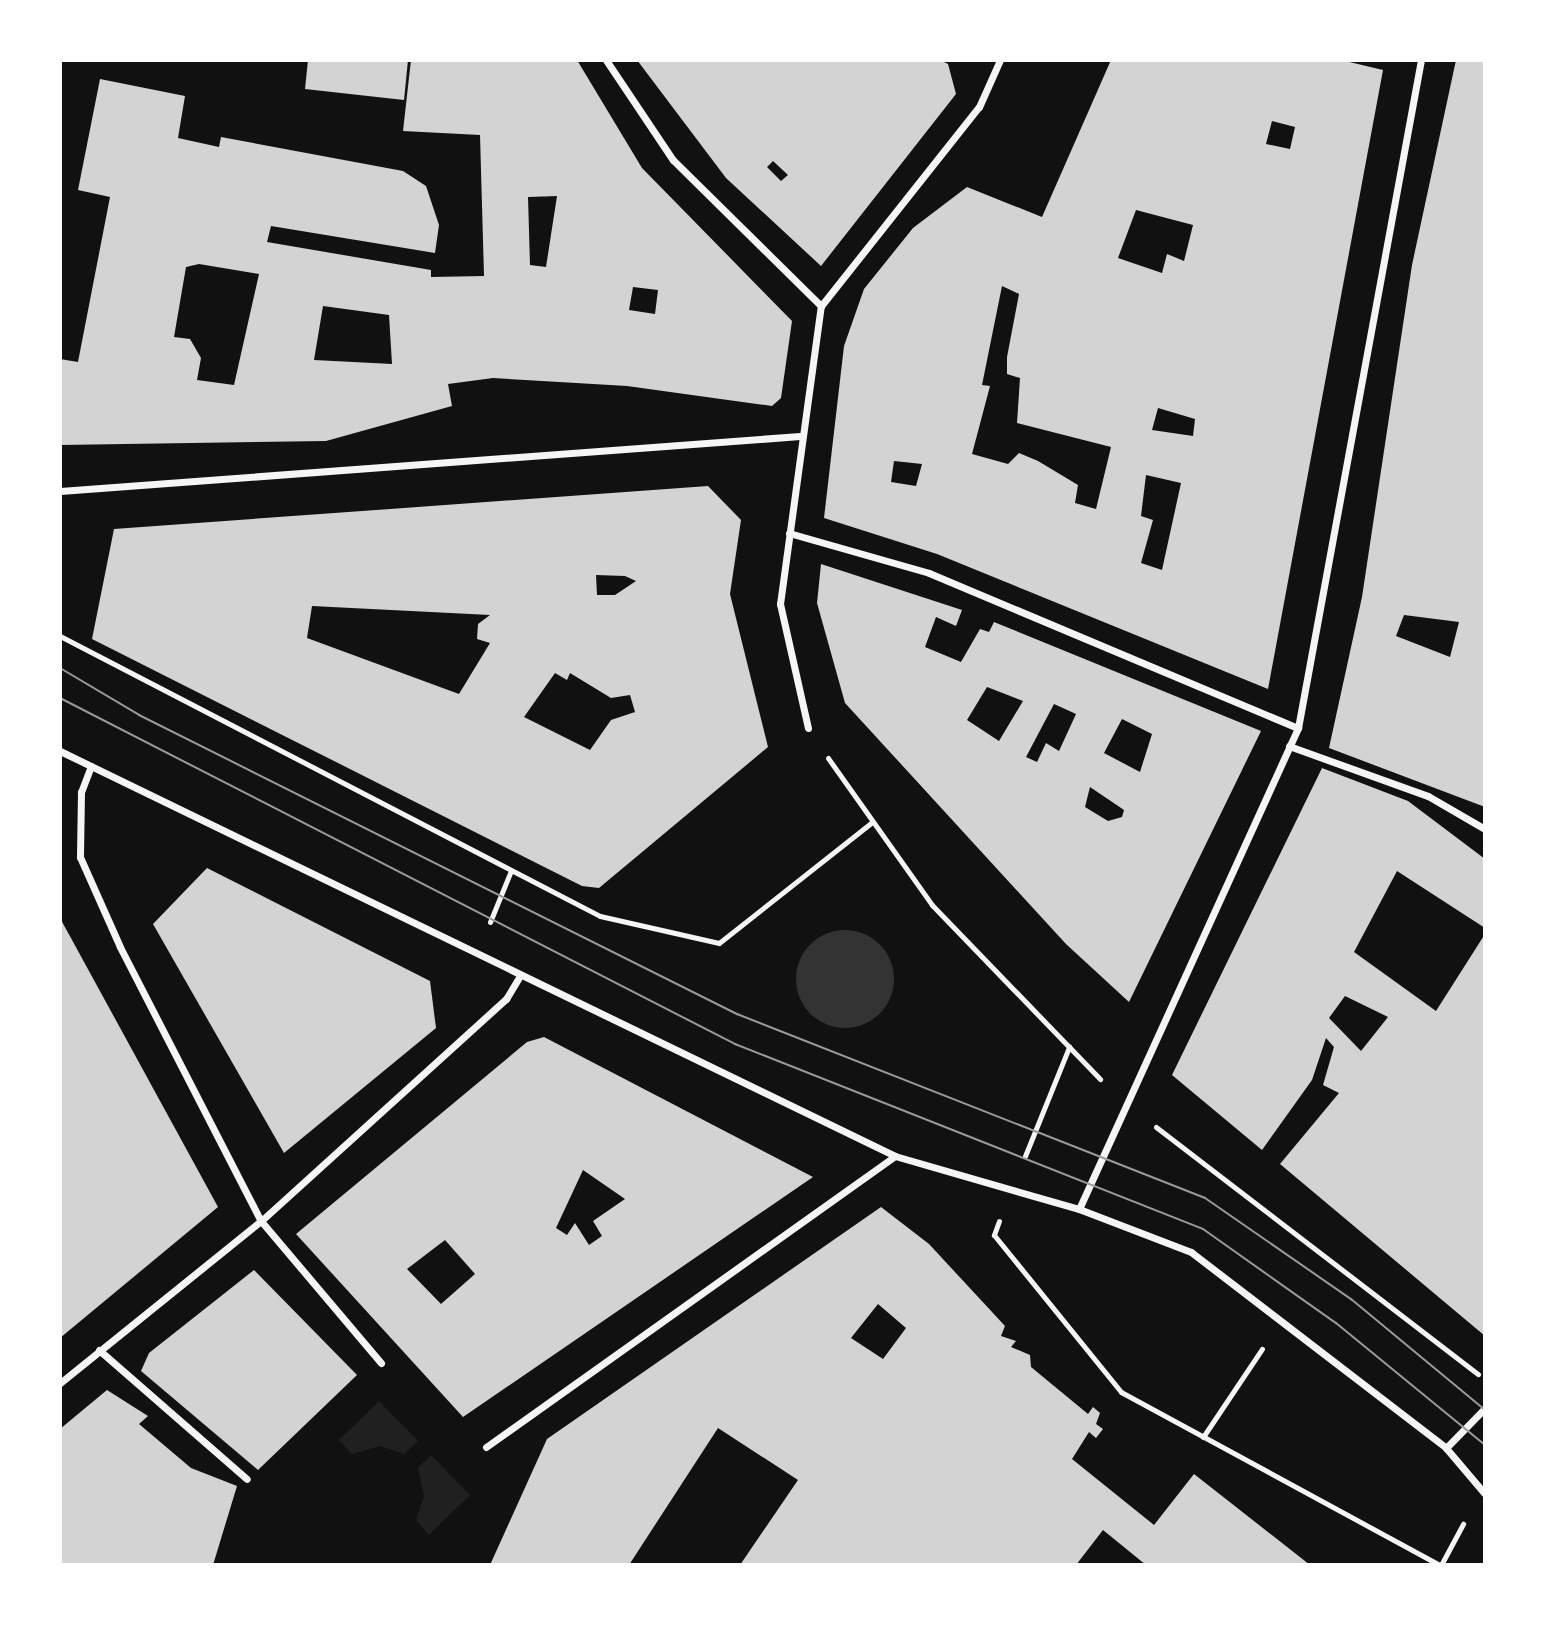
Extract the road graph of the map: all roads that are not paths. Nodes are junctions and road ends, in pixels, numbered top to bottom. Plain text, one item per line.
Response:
1 (606, 60) edge
2 (1000, 60) edge
3 (1421, 60) edge
4 (821, 306) junction
5 (800, 436) junction
6 (60, 491) edge
7 (789, 533) junction
8 (808, 728) dead end
9 (1298, 728) junction
10 (1289, 746) junction
11 (60, 751) edge
12 (91, 766) junction
13 (1485, 829) edge
14 (519, 977) junction
15 (895, 1156) junction
16 (1079, 1209) junction
17 (261, 1221) junction
18 (99, 1350) junction
19 (381, 1363) dead end
20 (60, 1383) edge
21 (1485, 1408) edge
22 (486, 1447) dead end
23 (1446, 1448) junction
24 (247, 1479) dead end
25 (1485, 1494) edge

1 - 4 street
2 - 4 street
3 - 9 street
4 - 5 street
5 - 6 street
5 - 7 street
7 - 8 street
7 - 9 street
9 - 10 street
10 - 13 street
10 - 16 street
11 - 12 street
12 - 14 street
12 - 17 street
14 - 15 street
14 - 17 street
15 - 16 street
15 - 22 street
16 - 23 street
17 - 18 street
17 - 19 street
18 - 20 street
18 - 24 street
21 - 23 street
23 - 25 street

